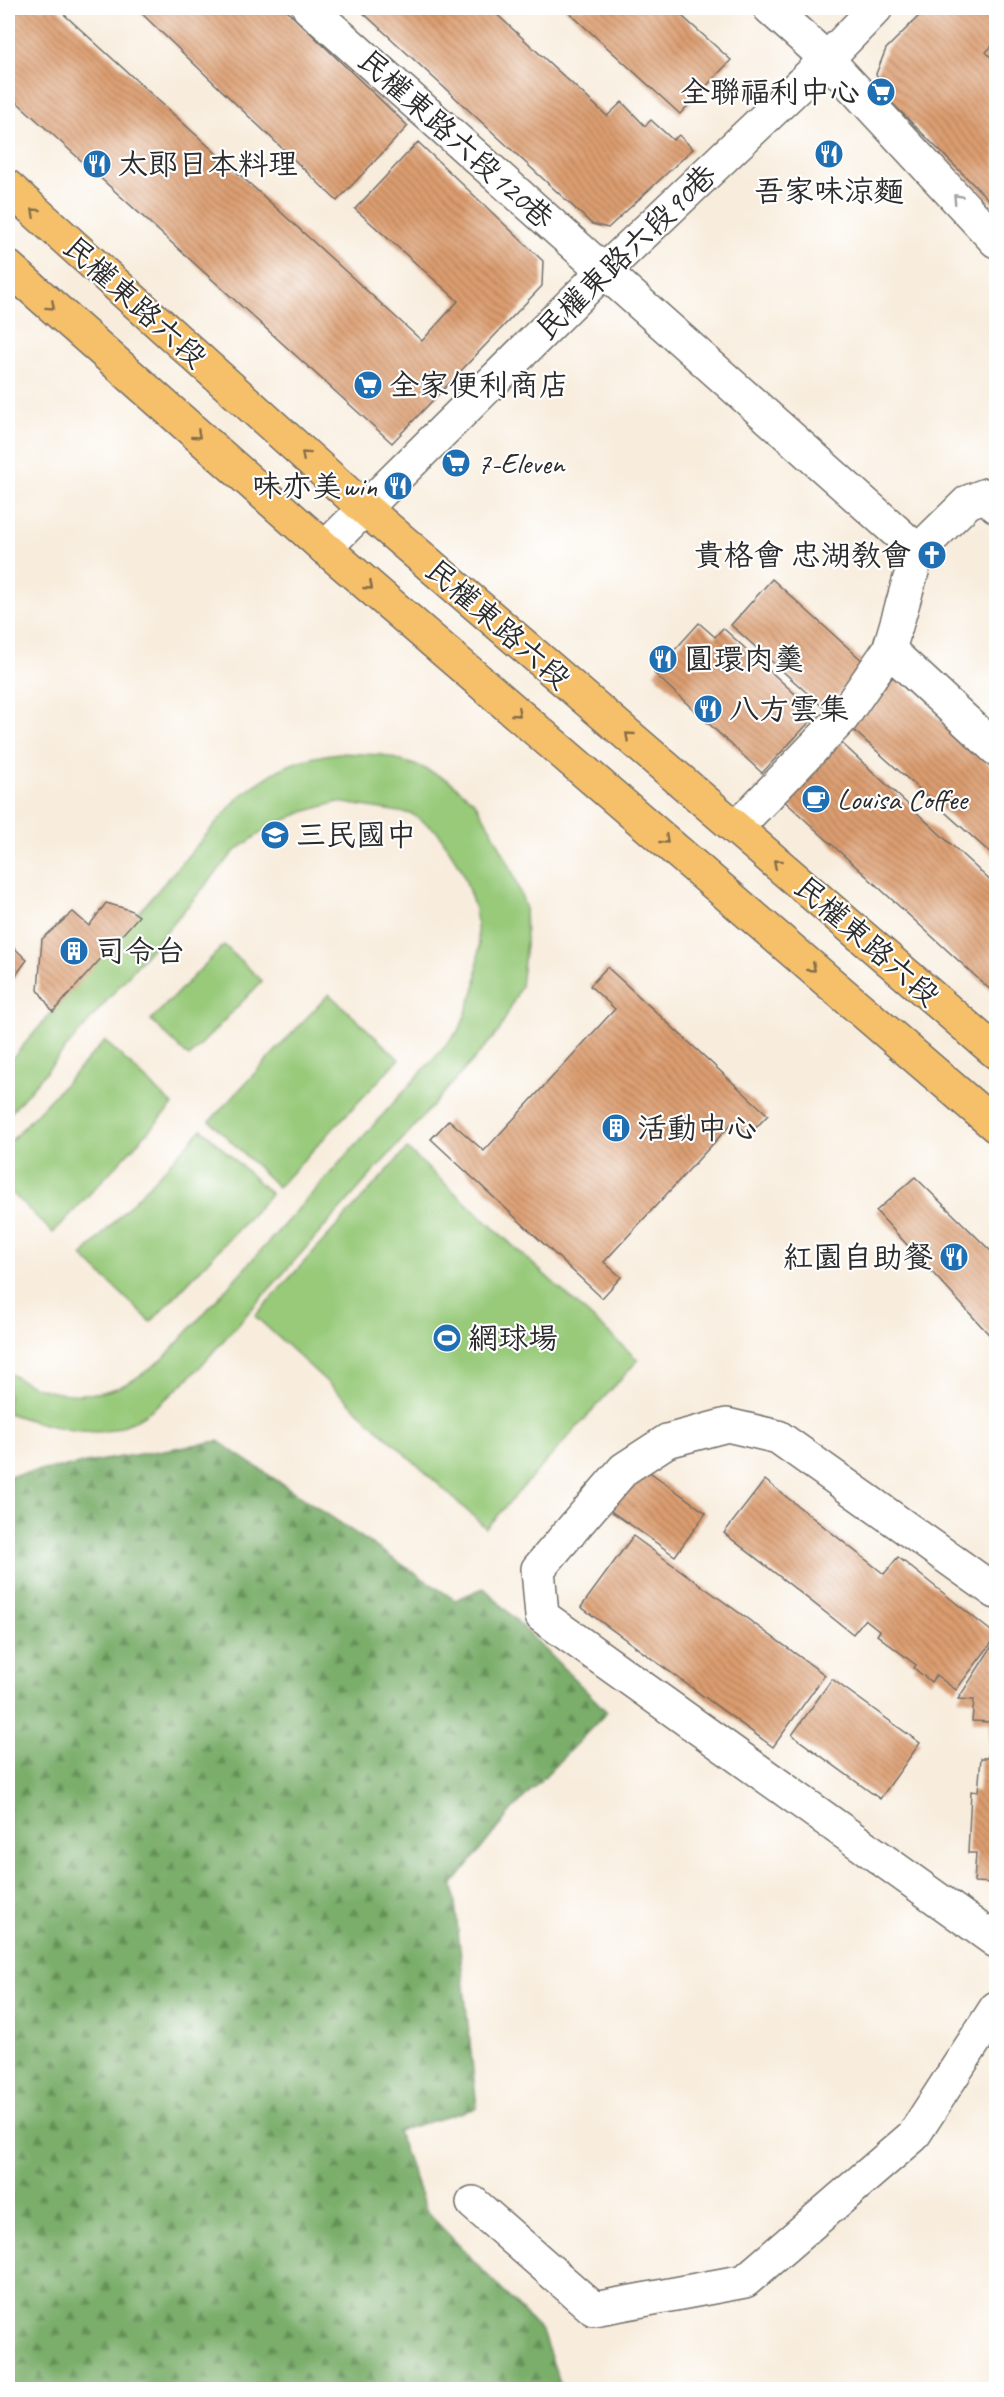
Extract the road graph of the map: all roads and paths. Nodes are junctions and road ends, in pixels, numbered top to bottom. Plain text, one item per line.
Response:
1 (309, 8) edge
2 (770, 8) edge
3 (876, 8) edge
4 (827, 59) junction
5 (8, 187) edge
6 (996, 241) edge
7 (8, 267) edge
8 (604, 271) junction
9 (996, 506) edge
10 (364, 508) junction
11 (325, 548) junction
12 (918, 551) junction
13 (889, 651) junction
14 (996, 749) edge
15 (736, 828) junction
16 (996, 1052) edge
17 (996, 1126) edge
18 (996, 1592) edge
19 (996, 1941) edge
20 (996, 2008) edge
21 (473, 2203) dead end

1 - 8 street, 民權東路六段120巷
2 - 4 street
3 - 4 street, 民權東路六段90巷
6 -> 4 street
4 - 8 street, 民權東路六段90巷
10 -> 5 main road, 民權東路六段
7 -> 11 main road, 民權東路六段
8 - 10 street, 民權東路六段90巷
8 - 12 street, 民權東路六段120巷
9 - 12 street
10 - 11 street, 民權東路六段90巷
15 -> 10 main road, 民權東路六段
11 -> 17 main road, 民權東路六段
12 - 13 street
13 - 14 street
13 - 15 street
16 -> 15 main road, 民權東路六段
18 - 19 street
20 - 21 street

